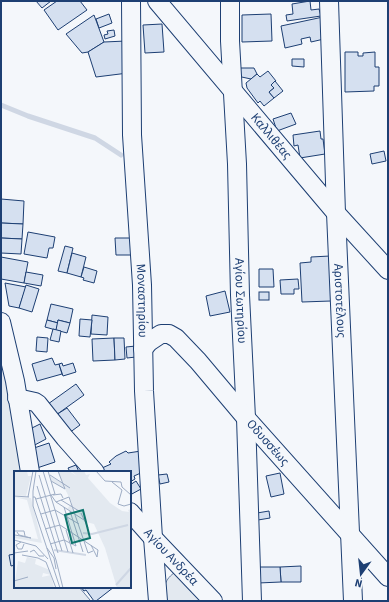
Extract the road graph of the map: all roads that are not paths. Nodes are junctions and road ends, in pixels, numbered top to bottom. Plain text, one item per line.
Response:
1 (131, 1) edge
2 (157, 1) edge
3 (230, 1) edge
4 (329, 1) edge
5 (233, 92) junction
6 (336, 213) junction
7 (388, 270) edge
8 (1, 322) edge
9 (143, 349) junction
10 (18, 398) junction
11 (246, 418) junction
12 (30, 471) edge
13 (94, 471) edge
14 (131, 513) edge
15 (351, 534) junction
16 (153, 538) junction
17 (388, 577) edge
18 (158, 601) edge
19 (213, 601) edge
20 (252, 601) edge
21 (353, 601) edge

1 - 9 street, Μοναστηρίου
2 - 5 street, Καλλιθέας
3 - 5 street, Αγίου Σωτηρίου
4 - 6 street, Αριστοτέλους
5 - 6 street, Καλλιθέας
5 - 11 street, Αγίου Σωτηρίου
6 - 7 street, Καλλιθέας
6 - 15 street, Αριστοτέλους
8 - 10 street
9 - 11 street, Οδυσσέως
9 - 16 street, Μοναστηρίου
10 - 12 street
10 - 13 street
11 - 15 street, Οδυσσέως
11 - 20 street, Αγίου Σωτηρίου
14 - 16 street, Αγίου Ανδρέα
15 - 17 street, Οδυσσέως
15 - 21 street, Αριστοτέλους
16 - 18 street, Μοναστηρίου
16 - 19 street, Αγίου Ανδρέα

